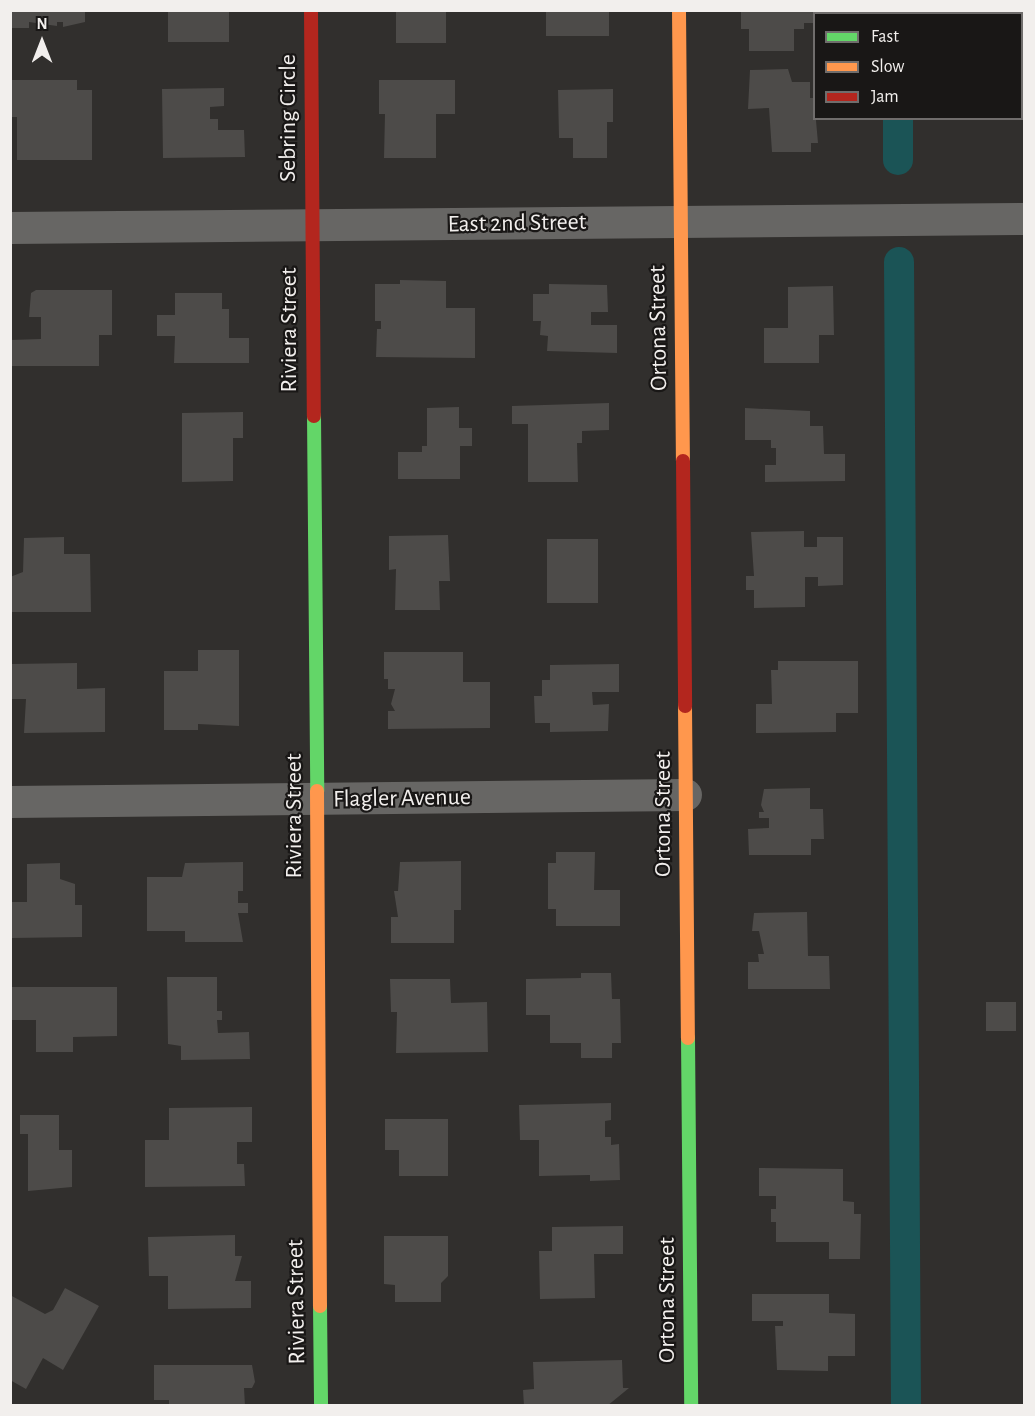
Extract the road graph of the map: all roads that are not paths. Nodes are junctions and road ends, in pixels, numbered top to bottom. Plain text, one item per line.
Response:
1 (311, 10) edge
2 (680, 10) edge
3 (1024, 219) edge
4 (681, 222) junction
5 (311, 226) junction
6 (10, 228) edge
7 (686, 795) junction
8 (318, 800) junction
9 (10, 802) edge
10 (321, 1406) edge
11 (691, 1406) edge

1 - 5 street, Sebring Circle
2 - 4 street
3 - 4 street, East 2nd Street
4 - 5 street, East 2nd Street
4 - 7 street, Ortona Street
5 - 6 street, East 2nd Street
5 - 8 street, Riviera Street
7 - 8 street, Flagler Avenue
7 - 11 street, Ortona Street
8 - 9 street, Flagler Avenue
8 - 10 street, Riviera Street

